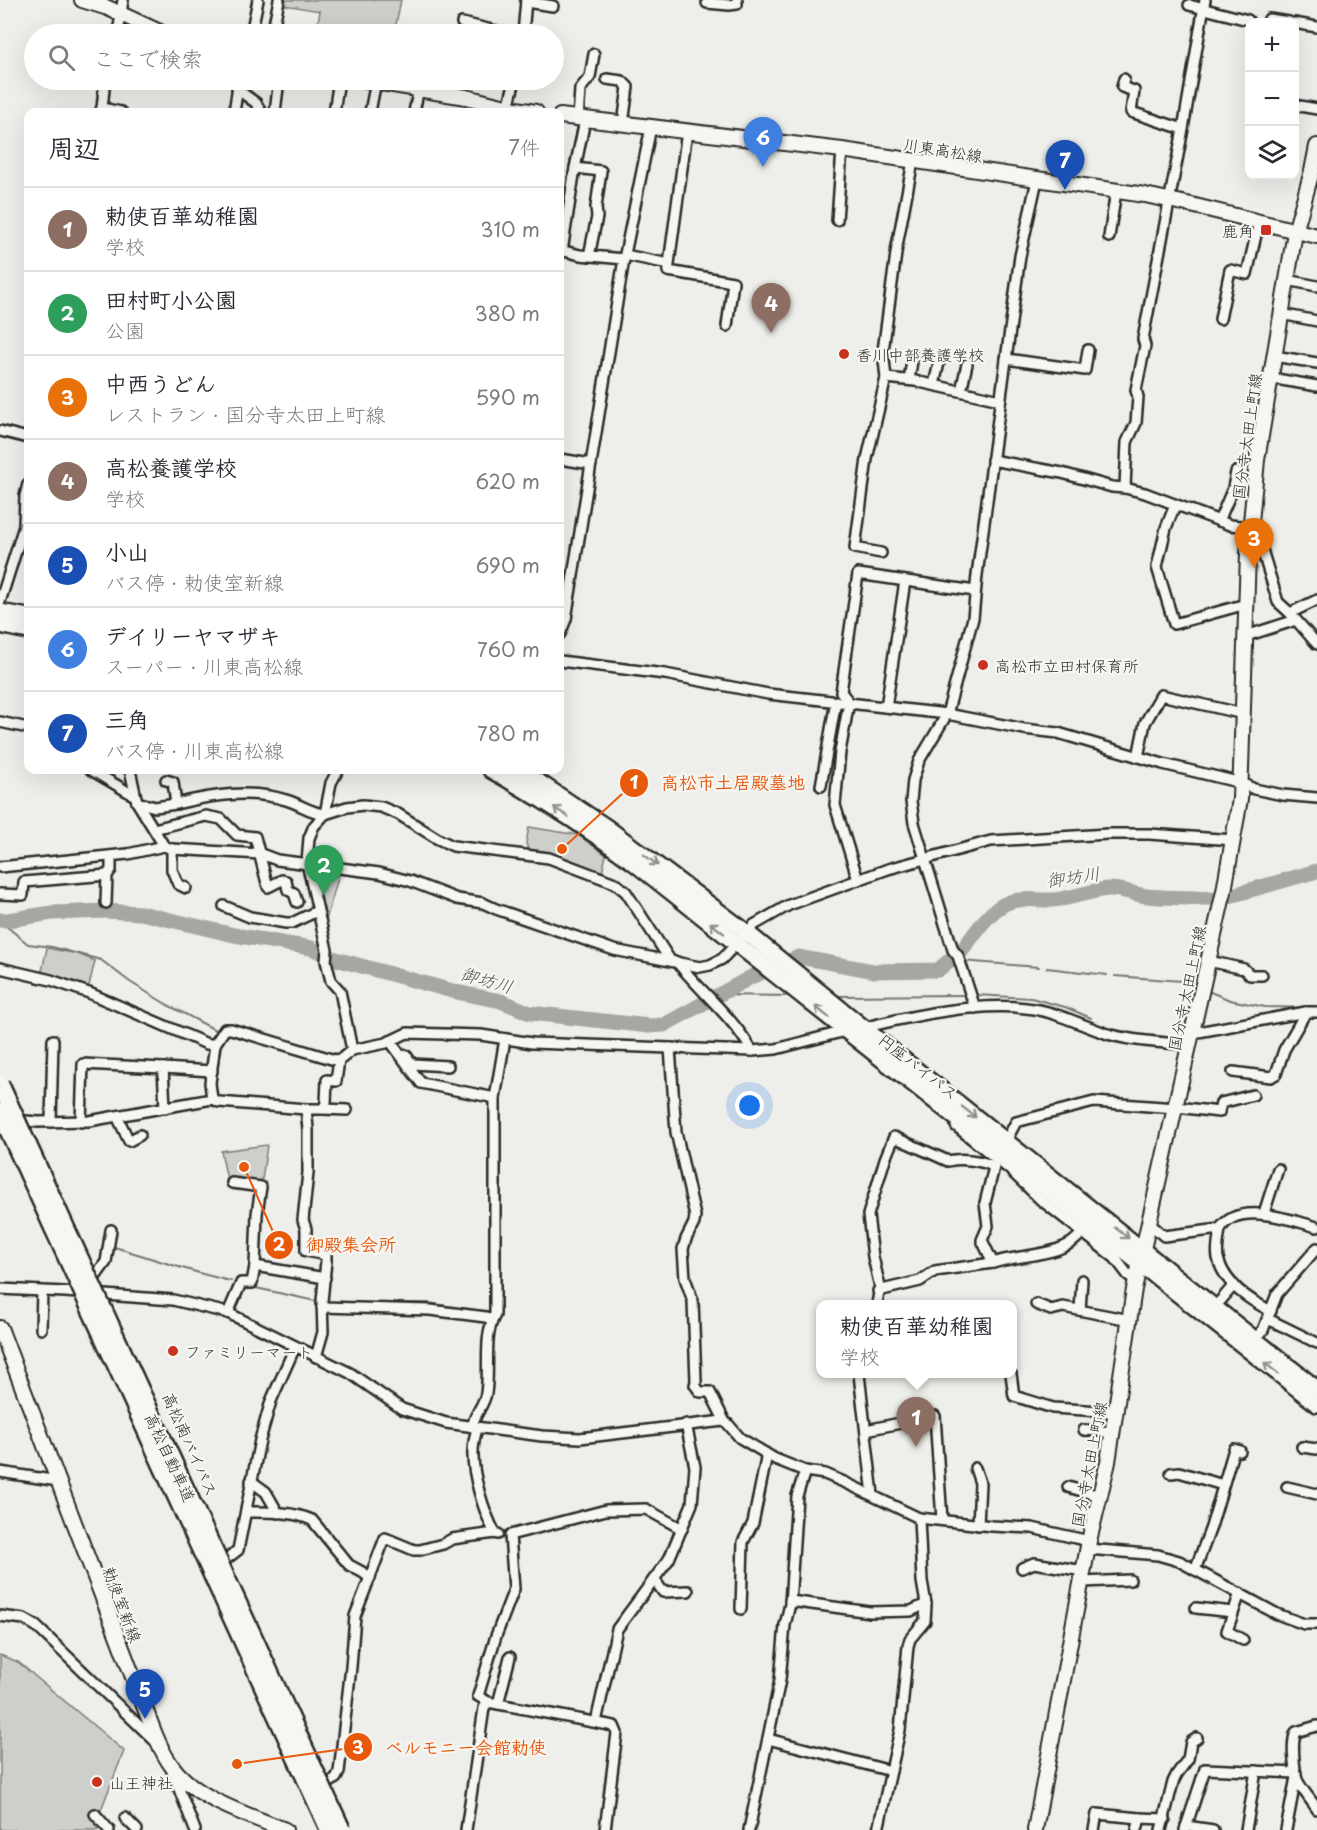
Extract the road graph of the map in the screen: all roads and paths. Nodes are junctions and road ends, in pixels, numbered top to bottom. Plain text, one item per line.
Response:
1 (82, 0) edge
2 (258, 0) edge
3 (279, 0) edge
4 (737, 0) edge
5 (526, 1) edge
6 (707, 3) dead end
7 (1189, 5) dead end
8 (1204, 5) edge
9 (553, 6) dead end
10 (122, 7) edge
11 (255, 16) junction
12 (1245, 19) edge
13 (274, 21) junction
14 (462, 23) dead end
15 (119, 24) edge
16 (148, 24) edge
17 (253, 24) edge
18 (274, 24) edge
19 (466, 24) edge
20 (524, 24) edge
21 (1299, 24) edge
22 (1317, 27) edge
23 (594, 54) dead end
24 (1124, 78) dead end
25 (607, 79) dead end
26 (104, 90) edge
27 (237, 90) edge
28 (244, 90) edge
29 (278, 90) edge
30 (337, 90) edge
31 (369, 90) edge
32 (419, 90) edge
33 (429, 90) edge
34 (511, 90) edge
35 (1299, 106) edge
36 (101, 108) edge
37 (235, 108) edge
38 (259, 108) edge
39 (276, 108) edge
40 (335, 108) edge
41 (370, 108) edge
42 (415, 108) edge
43 (501, 108) edge
44 (504, 108) edge
45 (1317, 109) edge
46 (564, 117) edge
47 (581, 119) junction
48 (623, 124) junction
49 (651, 127) junction
50 (1183, 129) junction
51 (687, 131) junction
52 (1317, 146) edge
53 (842, 150) junction
54 (913, 161) junction
55 (574, 168) junction
56 (1037, 180) junction
57 (1116, 191) junction
58 (1170, 201) junction
59 (837, 220) dead end
60 (1259, 222) junction
61 (564, 232) edge
62 (1295, 232) junction
63 (1317, 236) edge
64 (1109, 237) dead end
65 (564, 252) edge
66 (589, 256) junction
67 (625, 257) junction
68 (669, 264) junction
69 (1287, 280) junction
70 (1317, 286) edge
71 (1281, 314) junction
72 (1220, 319) dead end
73 (1317, 321) edge
74 (727, 326) dead end
75 (1088, 350) dead end
76 (913, 356) dead end
77 (1274, 356) junction
78 (940, 358) dead end
79 (1006, 359) junction
80 (1317, 363) edge
81 (967, 364) dead end
82 (886, 378) junction
83 (1270, 378) junction
84 (909, 380) junction
85 (934, 385) junction
86 (1317, 386) edge
87 (961, 391) junction
88 (1000, 399) junction
89 (0, 431) edge
90 (24, 437) edge
91 (564, 460) edge
92 (992, 460) junction
93 (591, 464) junction
94 (1236, 472) dead end
95 (1125, 488) junction
96 (1175, 506) junction
97 (1219, 521) junction
98 (24, 526) edge
99 (1250, 527) junction
100 (881, 553) dead end
101 (905, 581) junction
102 (975, 591) junction
103 (1317, 600) edge
104 (0, 602) edge
105 (1246, 604) junction
106 (0, 612) edge
107 (24, 616) edge
108 (1293, 616) junction
109 (564, 624) edge
110 (0, 625) edge
111 (24, 630) edge
112 (1246, 636) junction
113 (1317, 644) edge
114 (564, 662) edge
115 (836, 701) junction
116 (849, 702) junction
117 (886, 707) junction
118 (947, 714) junction
119 (1244, 714) junction
120 (0, 722) edge
121 (24, 727) edge
122 (1138, 757) junction
123 (97, 774) edge
124 (131, 774) edge
125 (336, 774) edge
126 (497, 774) edge
127 (523, 774) edge
128 (166, 780) dead end
129 (1242, 783) junction
130 (820, 786) dead end
131 (1317, 798) edge
132 (136, 799) junction
133 (176, 804) junction
134 (325, 814) junction
135 (154, 829) junction
136 (1234, 840) junction
137 (168, 848) junction
138 (261, 854) junction
139 (111, 856) junction
140 (924, 858) junction
141 (307, 863) junction
142 (29, 864) junction
143 (0, 867) edge
144 (107, 875) junction
145 (858, 880) junction
146 (30, 881) junction
147 (186, 888) dead end
148 (0, 894) edge
149 (297, 902) dead end
150 (106, 903) dead end
151 (224, 906) dead end
152 (317, 911) junction
153 (741, 937) junction
154 (674, 961) junction
155 (1209, 961) junction
156 (0, 968) edge
157 (1262, 975) dead end
158 (975, 1008) junction
159 (1306, 1012) junction
160 (1317, 1012) edge
161 (863, 1028) junction
162 (842, 1032) junction
163 (505, 1039) junction
164 (1192, 1039) junction
165 (53, 1040) dead end
166 (392, 1040) junction
167 (215, 1044) junction
168 (670, 1048) junction
169 (351, 1050) junction
170 (752, 1051) junction
171 (339, 1060) junction
172 (448, 1066) dead end
173 (163, 1068) junction
174 (212, 1071) junction
175 (1233, 1072) dead end
176 (0, 1073) edge
177 (0, 1083) edge
178 (1253, 1095) dead end
179 (495, 1098) junction
180 (212, 1099) junction
181 (165, 1108) junction
182 (323, 1108) junction
183 (1177, 1108) junction
184 (306, 1109) junction
185 (347, 1110) dead end
186 (0, 1112) edge
187 (117, 1116) junction
188 (0, 1118) edge
189 (22, 1121) junction
190 (51, 1122) junction
191 (81, 1122) junction
192 (0, 1125) edge
193 (140, 1135) dead end
194 (1006, 1141) junction
195 (1278, 1169) dead end
196 (232, 1184) dead end
197 (1264, 1213) junction
198 (1150, 1224) junction
199 (1317, 1227) edge
200 (1220, 1229) junction
201 (111, 1230) dead end
202 (1082, 1232) junction
203 (1317, 1248) edge
204 (1142, 1257) junction
205 (993, 1263) junction
206 (255, 1266) junction
207 (95, 1277) junction
208 (325, 1278) junction
209 (1082, 1280) dead end
210 (1136, 1281) junction
211 (1234, 1285) junction
212 (0, 1290) edge
213 (878, 1291) junction
214 (42, 1292) junction
215 (75, 1292) junction
216 (103, 1294) junction
217 (877, 1300) edge
218 (322, 1304) junction
219 (1036, 1304) dead end
220 (1215, 1307) junction
221 (1080, 1310) junction
222 (228, 1313) junction
223 (1269, 1315) junction
224 (492, 1320) junction
225 (1130, 1320) junction
226 (0, 1328) edge
227 (42, 1329) dead end
228 (1255, 1339) junction
229 (1317, 1343) edge
230 (295, 1347) junction
231 (316, 1357) junction
232 (860, 1378) edge
233 (1012, 1378) edge
234 (1317, 1389) edge
235 (1317, 1404) edge
236 (1116, 1412) junction
237 (725, 1422) junction
238 (686, 1424) junction
239 (474, 1428) junction
240 (866, 1430) junction
241 (1084, 1430) dead end
242 (1113, 1432) junction
243 (1302, 1448) dead end
244 (1317, 1449) edge
245 (1240, 1451) dead end
246 (765, 1453) junction
247 (975, 1468) dead end
248 (805, 1471) junction
249 (0, 1473) edge
250 (1171, 1473) dead end
251 (58, 1481) junction
252 (251, 1481) junction
253 (1223, 1485) junction
254 (1068, 1487) dead end
255 (1287, 1487) dead end
256 (1317, 1494) edge
257 (873, 1495) junction
258 (1100, 1496) junction
259 (246, 1512) junction
260 (278, 1513) junction
261 (920, 1518) junction
262 (942, 1520) junction
263 (978, 1525) junction
264 (681, 1529) junction
265 (495, 1533) junction
266 (508, 1538) junction
267 (1089, 1545) junction
268 (224, 1561) junction
269 (1022, 1568) dead end
270 (1195, 1570) junction
271 (1083, 1576) junction
272 (370, 1578) junction
273 (654, 1578) junction
274 (1130, 1580) dead end
275 (688, 1591) dead end
276 (1240, 1593) junction
277 (790, 1601) junction
278 (926, 1604) junction
279 (1200, 1605) dead end
280 (741, 1609) dead end
281 (1233, 1612) junction
282 (0, 1616) edge
283 (1317, 1624) edge
284 (1242, 1640) dead end
285 (510, 1657) dead end
286 (493, 1703) junction
287 (596, 1722) junction
288 (1317, 1726) edge
289 (1197, 1738) dead end
290 (768, 1739) junction
291 (160, 1746) junction
292 (171, 1765) junction
293 (891, 1771) junction
294 (1256, 1771) junction
295 (1296, 1775) junction
296 (328, 1784) junction
297 (1317, 1809) edge
298 (95, 1814) dead end
299 (125, 1818) dead end
300 (1140, 1818) junction
301 (1165, 1819) junction
302 (1186, 1828) edge
303 (109, 1830) edge
304 (137, 1830) edge
305 (195, 1830) edge
306 (285, 1830) edge
307 (322, 1830) edge
308 (329, 1830) edge
309 (342, 1830) edge
310 (349, 1830) edge
311 (466, 1830) edge
312 (605, 1830) edge
313 (749, 1830) edge
314 (878, 1830) edge
315 (1035, 1830) edge
316 (1095, 1830) edge
317 (1137, 1830) edge
318 (1161, 1830) edge
319 (1213, 1830) edge
320 (1246, 1830) edge
321 (1286, 1830) edge

1 - 10 main road
2 - 11 street
3 - 13 street
4 - 6 street
5 - 9 street
5 - 20 street
7 - 8 street
8 - 12 street
8 - 50 street
10 - 15 street
10 - 16 main road
11 - 13 street
11 - 17 street
13 - 18 street
14 - 19 street
21 - 22 street
23 - 47 street
24 - 50 street
25 - 48 street
26 - 36 street
27 - 37 street
28 - 38 street
29 - 39 street
30 - 40 street
31 - 41 street
32 - 42 street
33 - 43 main road
34 - 44 street
35 - 45 street
46 - 47 main road, 川東高松線
47 - 48 main road, 川東高松線
47 - 55 street
48 - 49 main road, 川東高松線
49 - 51 main road, 川東高松線
49 - 67 street
50 - 58 street
51 - 53 main road, 川東高松線
51 - 68 street
52 - 62 main road, 国分寺太田上町線
53 - 54 main road, 川東高松線
53 - 59 street
54 - 56 main road, 川東高松線
54 - 82 street
55 - 61 street
55 - 66 street
56 - 57 main road, 川東高松線
56 - 79 street
57 - 58 main road, 川東高松線
57 - 64 street
58 - 60 main road, 川東高松線
58 - 95 street
60 - 62 main road, 川東高松線
60 - 72 street
62 - 63 main road, 川東高松線
62 - 69 main road, 国分寺太田上町線
65 - 66 street
66 - 67 street
67 - 68 street
67 - 93 street
68 - 74 street
69 - 70 street
69 - 71 main road, 国分寺太田上町線
71 - 73 street
71 - 77 main road, 国分寺太田上町線
75 - 79 street
76 - 84 street
77 - 80 street
77 - 83 main road, 国分寺太田上町線
78 - 85 street
79 - 88 street
81 - 87 street
82 - 84 street
82 - 100 street
83 - 86 street
83 - 99 main road, 国分寺太田上町線
84 - 85 street
85 - 87 street
87 - 88 street
88 - 92 street
89 - 90 street
91 - 93 street
92 - 95 street
92 - 102 street
93 - 109 street
94 - 97 street
95 - 96 street
96 - 97 street
96 - 105 street
97 - 99 street
98 - 104 street
99 - 105 main road, 国分寺太田上町線
99 - 108 street
101 - 102 street
101 - 116 street
101 - 117 street
102 - 118 street
103 - 108 street
105 - 112 main road, 国分寺太田上町線
106 - 107 highway
108 - 112 street
108 - 113 street
110 - 111 highway
112 - 119 main road, 国分寺太田上町線
114 - 115 street
115 - 116 street
115 - 130 street
116 - 117 street
116 - 145 street
117 - 118 street
118 - 122 street
118 - 140 street
119 - 122 street
119 - 129 main road, 国分寺太田上町線
120 - 121 street
122 - 129 street
123 - 132 street
124 - 132 street
125 - 134 street
153 -> 126 highway, 円座バイパス
127 -> 153 highway, 円座バイパス
128 - 133 street
129 - 131 street
129 - 136 main road, 国分寺太田上町線
132 - 133 street
132 - 135 street
133 - 134 street
134 - 141 street
134 - 154 street
135 - 137 street
135 - 138 street
136 - 140 street
136 - 155 main road, 国分寺太田上町線
137 - 138 street
137 - 139 street
137 - 147 street
138 - 141 street
138 - 149 street
139 - 142 street
139 - 144 street
140 - 145 street
140 - 158 street
141 - 152 street
141 - 154 street
142 - 143 street
142 - 146 street
144 - 146 street
144 - 150 street
145 - 153 street
146 - 148 street
151 - 152 street
152 - 169 street
153 - 154 street
153 - 161 highway, 円座バイパス
162 -> 153 highway, 円座バイパス
154 - 170 street
155 - 157 street
155 - 164 main road, 国分寺太田上町線
156 - 167 street
158 - 161 street
158 - 164 street
159 - 160 street
159 - 164 street
159 - 175 street
161 - 162 street
161 -> 194 highway, 円座バイパス
162 - 170 street
162 - 202 street
162 - 204 highway, 円座バイパス
163 - 166 street
163 - 168 street
163 - 179 street
164 - 183 main road, 国分寺太田上町線
165 - 190 street
166 - 169 street
166 - 172 street
166 - 179 street
167 - 171 street
167 - 174 street
168 - 170 street
168 - 237 street
169 - 171 street
171 - 182 street
173 - 174 street
173 - 181 street
173 - 191 street
174 - 180 street
176 - 189 highway, 高松南バイパス
177 - 309 highway, 高松自動車道, bridge
178 - 183 street
179 - 224 street
180 - 181 street
180 - 184 street
181 - 187 street
182 - 184 street
182 - 185 street
183 - 194 street
183 - 198 main road, 国分寺太田上町線
184 - 208 street
186 - 308 highway, 高松自動車道, bridge
187 - 191 street
187 - 193 street
188 - 189 street
189 - 190 street
189 - 207 highway, 高松南バイパス
190 - 191 street
192 - 215 highway
194 -> 204 highway, 円座バイパス
195 - 197 street
196 - 206 street
197 - 199 street
197 - 200 street
198 - 200 street
198 - 204 main road, 国分寺太田上町線
200 - 211 street
201 - 207 street
202 - 205 street
202 - 210 street
203 - 223 street
204 - 210 main road, 国分寺太田上町線
204 - 220 highway, 円座バイパス
235 -> 204 highway, 円座バイパス
205 - 213 street
205 - 213 street
206 - 208 street
206 - 222 street
207 - 216 highway, 高松南バイパス
208 - 218 street
209 - 221 street
210 - 225 main road, 国分寺太田上町線
211 - 220 street
211 - 223 street
212 - 214 street
213 - 217 street
214 - 215 street
214 - 227 street
215 - 216 street
215 - 307 highway
216 - 222 street
216 - 268 highway, 高松南バイパス
218 - 224 street
218 - 231 street
219 - 221 street
220 - 228 highway, 円座バイパス
221 - 225 street
222 - 230 street
223 - 228 street
223 - 229 street
224 - 239 street
225 - 236 main road, 国分寺太田上町線
226 - 251 main road, 勅使室新線
228 - 234 highway, 円座バイパス
230 - 231 street
230 - 252 street
231 - 239 street
232 - 240 street
233 - 236 street
236 - 242 main road, 国分寺太田上町線
237 - 238 street
237 - 246 street
238 - 239 street
238 - 264 street
239 - 265 street
240 - 257 street
240 - 262 street
241 - 242 street
242 - 258 main road, 国分寺太田上町線
243 - 244 street
245 - 253 street
246 - 248 street
246 - 280 street
247 - 263 street
248 - 257 street
248 - 277 street
249 - 251 street
250 - 253 street
251 - 291 main road, 勅使室新線
252 - 259 street
252 - 260 street
253 - 270 street
254 - 258 street
255 - 256 street
257 - 261 street
258 - 267 main road, 国分寺太田上町線
259 - 260 street
259 - 268 street
260 - 272 street
261 - 262 street
261 - 278 street
262 - 263 street
263 - 267 street
264 - 266 street
264 - 273 street
265 - 266 street
265 - 272 street
266 - 286 street
267 - 270 street
267 - 271 main road, 国分寺太田上町線
268 - 296 highway, 高松南バイパス
269 - 271 street
270 - 276 street
271 - 274 street
271 - 315 main road, 国分寺太田上町線
272 - 296 street
273 - 275 street
273 - 287 street
276 - 281 street
276 - 283 street
277 - 278 street
277 - 290 street
278 - 293 street
279 - 281 street
281 - 284 street
282 - 291 street
285 - 286 street
286 - 287 street
286 - 311 street
287 - 312 street
288 - 295 street
289 - 301 street
290 - 293 street
290 - 313 street
291 - 292 main road, 勅使室新線
292 - 305 street
292 - 306 main road, 勅使室新線
293 - 314 street
294 - 295 street
294 - 302 street
294 - 320 street
295 - 297 street
295 - 321 street
296 - 310 highway, 高松南バイパス
298 - 303 street
299 - 304 street
300 - 301 street
300 - 316 street
300 - 317 street
301 - 318 street
302 - 319 street

